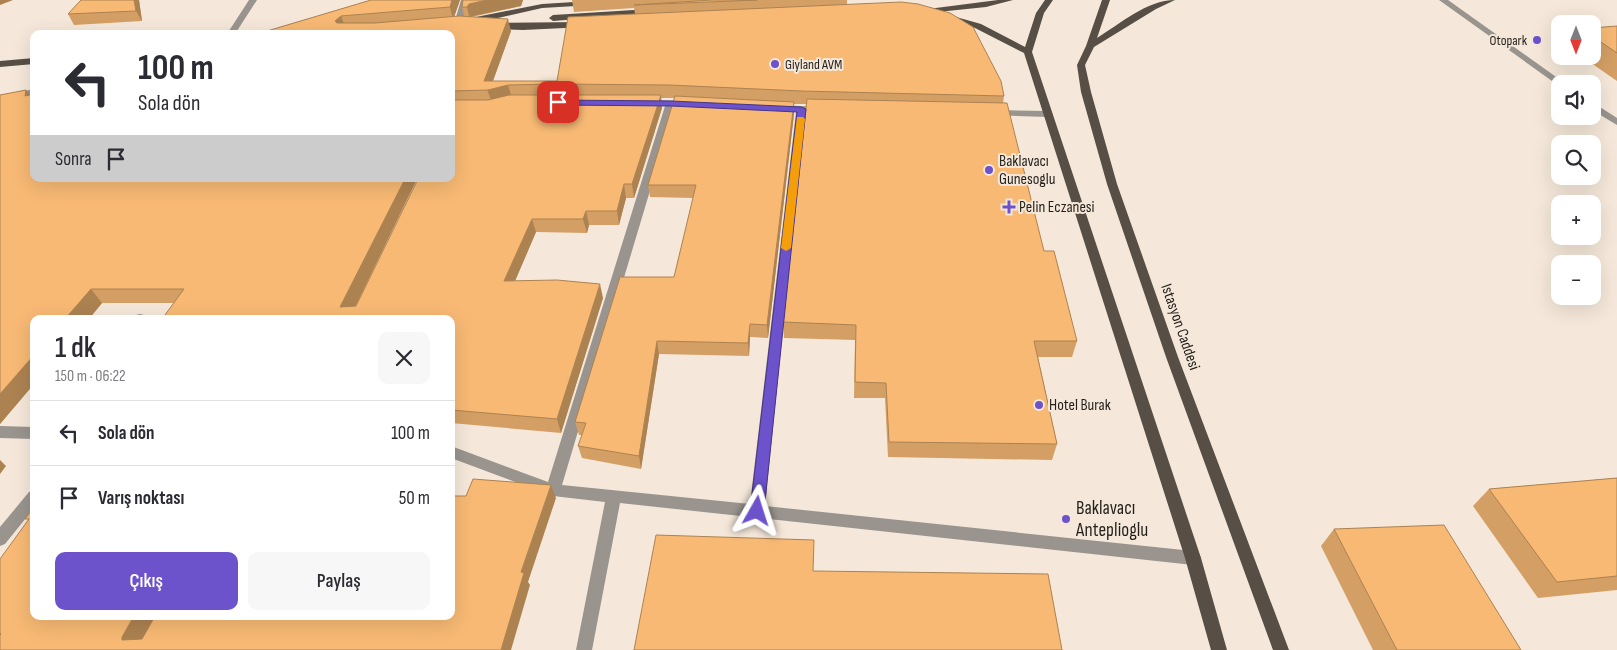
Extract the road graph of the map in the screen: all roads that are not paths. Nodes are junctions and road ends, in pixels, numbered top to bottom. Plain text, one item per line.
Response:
1 (253, 0) edge
2 (464, 0) edge
3 (1010, 0) edge
4 (1049, 0) edge
5 (1171, 0) edge
6 (1443, 0) edge
7 (597, 3) dead end
8 (1105, 6) edge
9 (663, 10) edge
10 (453, 24) junction
11 (599, 24) edge
12 (234, 30) edge
13 (1090, 46) junction
14 (1028, 52) junction
15 (30, 61) edge
16 (0, 64) edge
17 (1551, 76) edge
18 (30, 93) edge
19 (0, 99) edge
20 (634, 103) edge
21 (671, 103) junction
22 (699, 105) edge
23 (764, 108) edge
24 (801, 109) junction
25 (831, 110) edge
26 (1601, 111) edge
27 (978, 113) edge
28 (1048, 114) junction
29 (1617, 122) edge
30 (0, 432) edge
31 (30, 433) edge
32 (455, 453) edge
33 (554, 490) junction
34 (614, 496) junction
35 (30, 501) edge
36 (757, 511) junction
37 (0, 539) edge
38 (1193, 558) junction
39 (584, 650) edge
40 (1219, 650) edge
41 (1281, 650) edge

1 - 12 street
2 - 10 street
3 - 14 main road
4 - 14 main road
5 - 13 main road
6 - 17 street
7 - 10 main road
8 - 13 main road, Istasyon Caddesi
9 - 10 main road
10 - 11 main road
13 - 41 main road, Istasyon Caddesi
14 - 28 main road
15 - 16 main road
18 - 19 street
20 - 21 street
21 - 22 street
21 - 33 street
23 - 24 street
24 - 25 street
24 - 36 street
26 - 29 street
27 - 28 street
28 - 38 main road
30 - 31 street
32 - 33 street
33 - 34 street
34 - 36 street
34 - 39 street
35 - 37 street
36 - 38 street
38 - 40 main road

